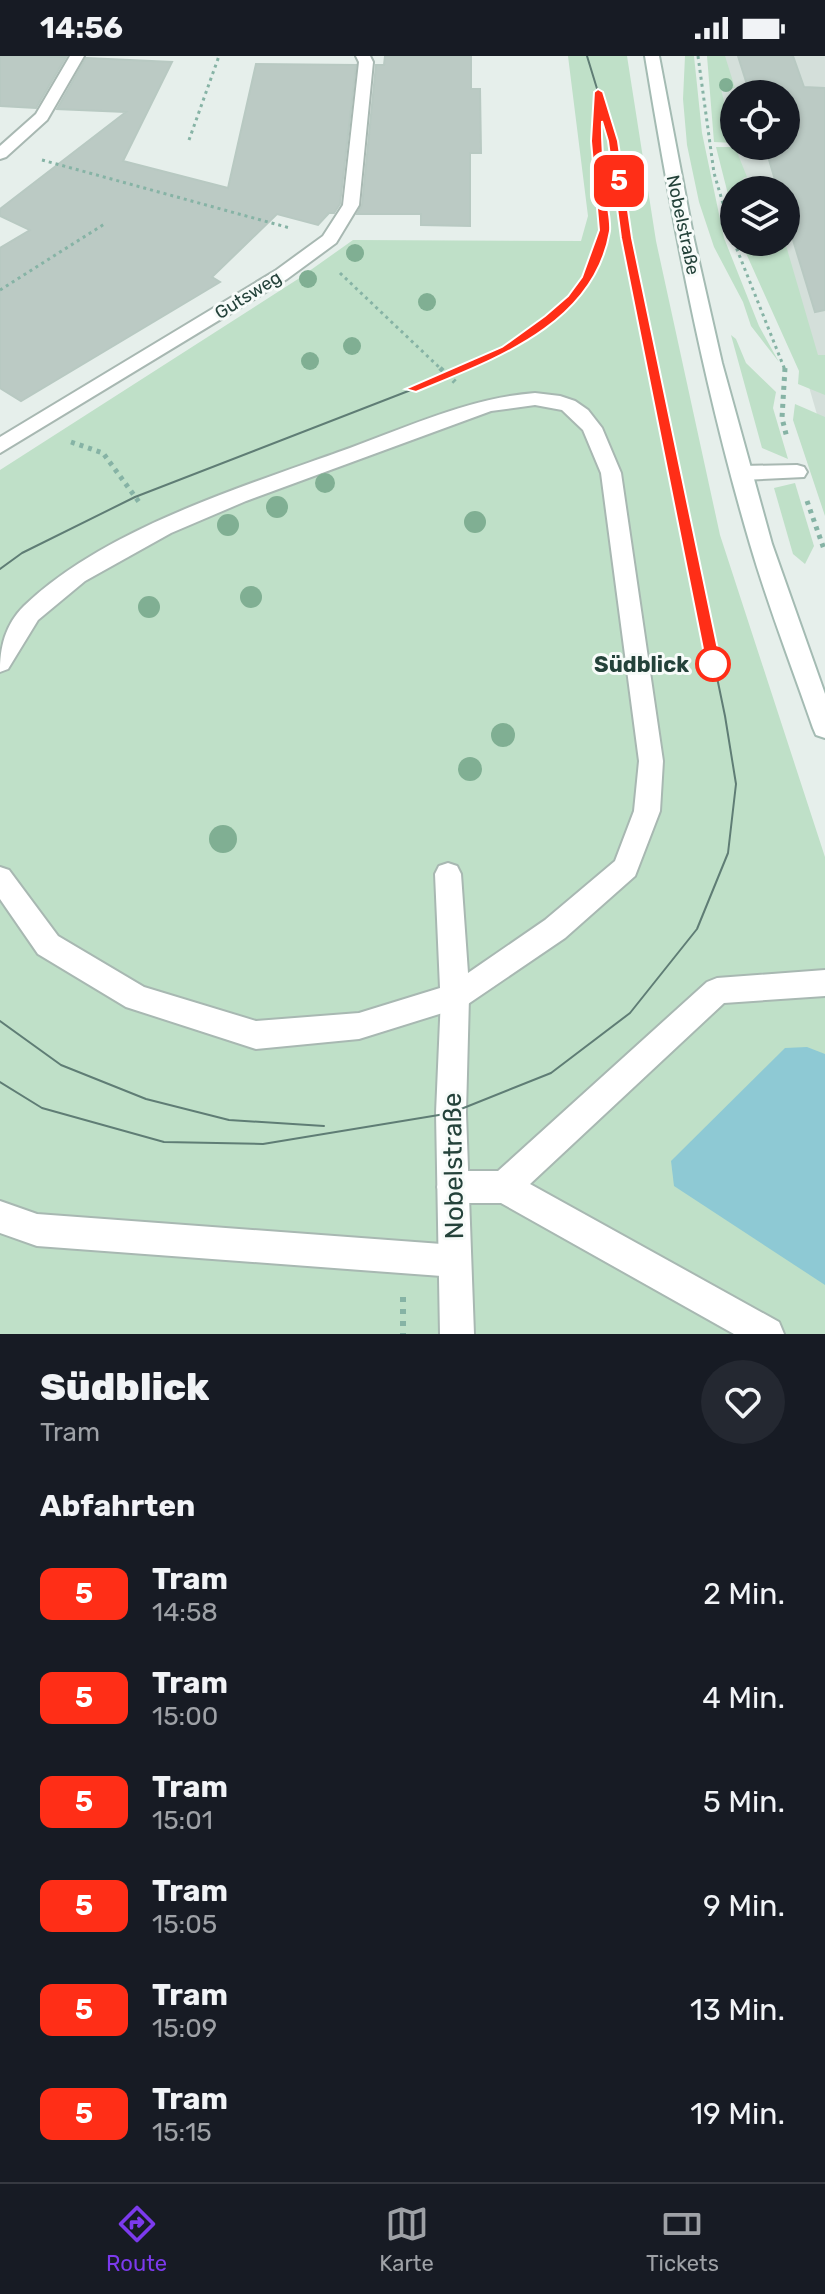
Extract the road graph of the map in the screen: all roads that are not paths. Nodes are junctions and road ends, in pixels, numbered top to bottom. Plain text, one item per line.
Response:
1 (77, 56) edge
2 (363, 56) edge
3 (652, 56) edge
4 (3, 152) edge
5 (0, 446) edge
6 (797, 472) dead end
7 (742, 473) junction
8 (0, 663) edge
9 (825, 728) edge
10 (448, 874) dead end
11 (0, 878) edge
12 (825, 983) edge
13 (455, 997) junction
14 (453, 1187) junction
15 (504, 1187) junction
16 (0, 1217) edge
17 (455, 1261) junction
18 (457, 1334) edge
19 (767, 1334) edge

1 - 4 street
2 - 5 street, Gutsweg
3 - 7 street, Nobelstraße
6 - 7 street
7 - 9 street, Nobelstraße
8 - 13 street
10 - 13 street, Nobelstraße
11 - 13 street
12 - 15 street
13 - 14 street, Nobelstraße
14 - 15 street
14 - 17 street, Nobelstraße
15 - 19 street
16 - 17 street
17 - 18 street, Nobelstraße

